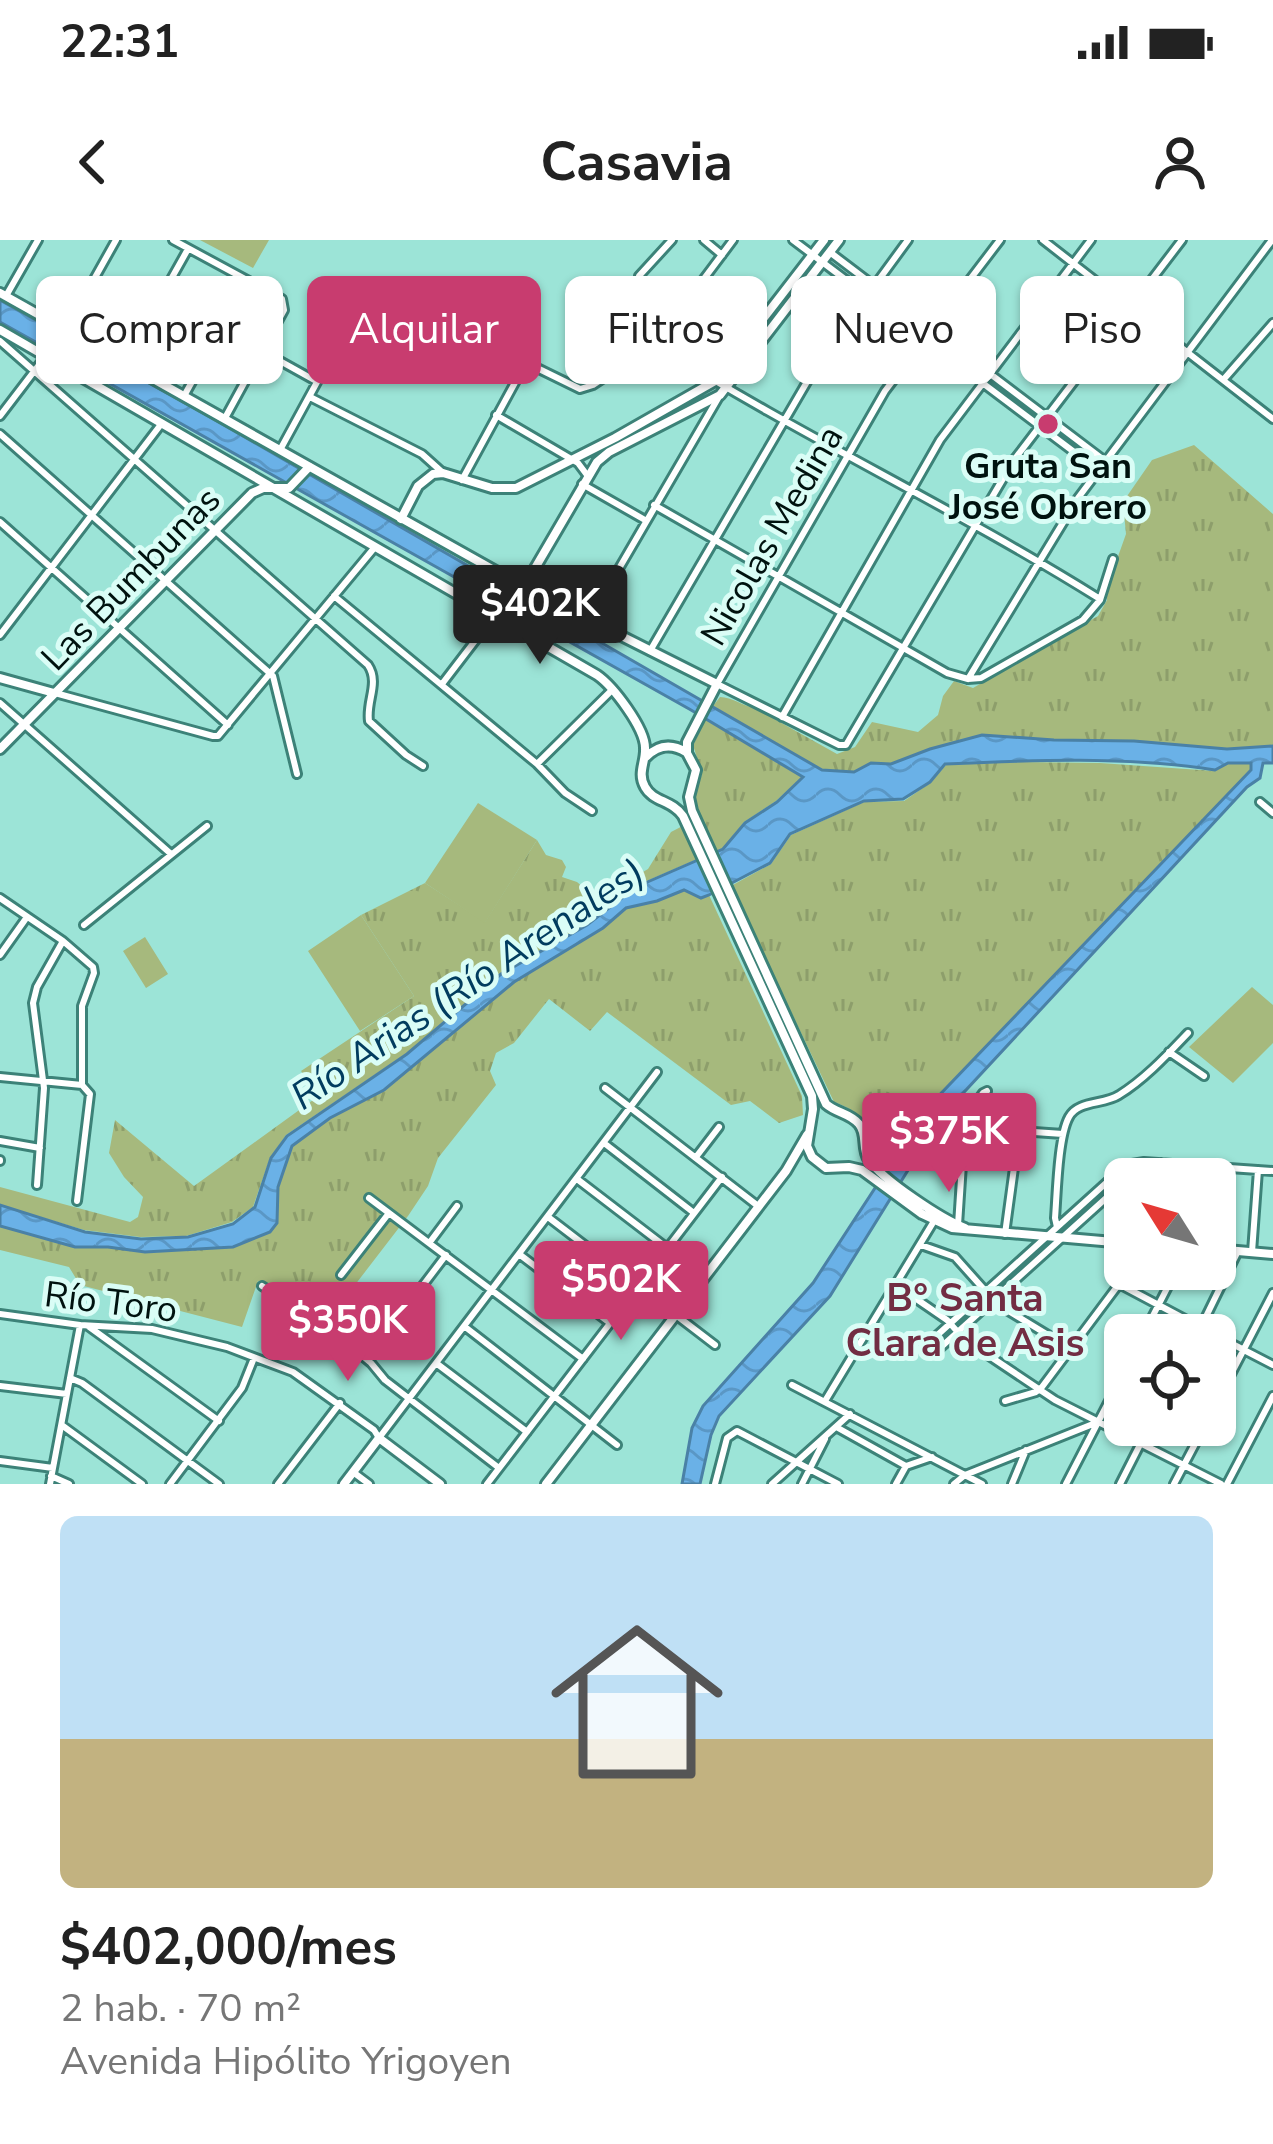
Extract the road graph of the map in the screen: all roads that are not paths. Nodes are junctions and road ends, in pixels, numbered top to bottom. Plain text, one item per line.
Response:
1 (38, 240) edge
2 (116, 240) edge
3 (173, 240) edge
4 (672, 240) edge
5 (704, 240) edge
6 (734, 240) edge
7 (793, 240) edge
8 (839, 240) edge
9 (908, 240) edge
10 (1000, 240) edge
11 (1043, 240) edge
12 (1091, 240) edge
13 (1182, 240) edge
14 (1272, 241) edge
15 (819, 242) edge
16 (188, 249) junction
17 (830, 252) junction
18 (722, 255) junction
19 (813, 255) junction
20 (822, 262) junction
21 (1073, 263) junction
22 (96, 276) edge
23 (173, 276) edge
24 (239, 276) edge
25 (639, 276) edge
26 (706, 276) edge
27 (841, 276) edge
28 (861, 276) edge
29 (881, 276) edge
30 (973, 276) edge
31 (1090, 276) edge
32 (1155, 276) edge
33 (3, 294) edge
34 (36, 314) edge
35 (767, 314) edge
36 (1273, 323) edge
37 (0, 330) edge
38 (0, 341) edge
39 (1184, 349) edge
40 (36, 351) edge
41 (1188, 352) junction
42 (996, 365) edge
43 (36, 371) edge
44 (34, 374) junction
45 (996, 379) edge
46 (1223, 379) junction
47 (565, 383) edge
48 (94, 384) edge
49 (163, 384) edge
50 (190, 384) edge
51 (244, 384) edge
52 (316, 384) edge
53 (710, 384) edge
54 (717, 384) edge
55 (806, 384) edge
56 (890, 384) edge
57 (981, 384) edge
58 (983, 384) edge
59 (1073, 384) edge
60 (723, 391) junction
61 (184, 395) junction
62 (310, 397) junction
63 (496, 415) junction
64 (0, 416) edge
65 (225, 418) junction
66 (1047, 418) junction
67 (785, 419) junction
68 (1273, 419) edge
69 (162, 423) junction
70 (1041, 427) junction
71 (0, 434) edge
72 (280, 450) junction
73 (849, 455) junction
74 (572, 459) junction
75 (135, 461) junction
76 (1105, 461) junction
77 (307, 470) junction
78 (1098, 470) junction
79 (443, 472) junction
80 (462, 480) junction
81 (584, 480) junction
82 (273, 488) junction
83 (289, 488) junction
84 (912, 490) junction
85 (294, 501) junction
86 (654, 506) junction
87 (93, 514) junction
88 (400, 519) junction
89 (645, 520) junction
90 (0, 522) edge
91 (975, 527) junction
92 (214, 531) junction
93 (716, 540) junction
94 (375, 548) junction
95 (1113, 559) dead end
96 (1038, 564) junction
97 (52, 568) junction
98 (780, 576) junction
99 (166, 579) junction
100 (524, 587) junction
101 (334, 596) junction
102 (1100, 600) junction
103 (0, 611) edge
104 (843, 613) junction
105 (494, 616) junction
106 (316, 620) junction
107 (589, 620) junction
108 (11, 621) junction
109 (119, 627) junction
110 (0, 635) edge
111 (905, 649) junction
112 (650, 651) junction
113 (271, 674) junction
114 (0, 678) edge
115 (968, 679) junction
116 (718, 683) junction
117 (442, 684) junction
118 (613, 689) junction
119 (55, 693) junction
120 (0, 703) edge
121 (782, 717) junction
122 (24, 724) junction
123 (228, 725) junction
124 (692, 730) junction
125 (671, 746) junction
126 (0, 749) edge
127 (687, 753) junction
128 (645, 759) junction
129 (537, 764) junction
130 (423, 766) dead end
131 (297, 773) dead end
132 (691, 788) junction
133 (667, 800) junction
134 (1260, 802) dead end
135 (592, 811) dead end
136 (687, 813) junction
137 (1273, 813) edge
138 (207, 826) dead end
139 (171, 854) junction
140 (0, 898) edge
141 (731, 912) junction
142 (27, 917) junction
143 (84, 925) dead end
144 (63, 941) junction
145 (0, 955) edge
146 (1189, 1033) dead end
147 (1169, 1052) junction
148 (657, 1072) dead end
149 (1204, 1076) dead end
150 (0, 1077) edge
151 (43, 1080) junction
152 (82, 1085) junction
153 (605, 1088) dead end
154 (987, 1091) dead end
155 (630, 1108) junction
156 (834, 1111) junction
157 (812, 1124) junction
158 (719, 1127) dead end
159 (964, 1127) junction
160 (1018, 1131) junction
161 (807, 1134) junction
162 (1064, 1134) junction
163 (0, 1141) edge
164 (604, 1143) junction
165 (40, 1148) junction
166 (863, 1149) junction
167 (696, 1157) junction
168 (819, 1164) junction
169 (850, 1167) junction
170 (1236, 1168) edge
171 (1258, 1170) junction
172 (786, 1171) junction
173 (1273, 1171) edge
174 (874, 1172) junction
175 (722, 1177) junction
176 (577, 1180) junction
177 (37, 1185) dead end
178 (1104, 1185) edge
179 (904, 1195) junction
180 (369, 1198) dead end
181 (1104, 1200) edge
182 (77, 1202) dead end
183 (457, 1206) dead end
184 (758, 1206) junction
185 (388, 1214) junction
186 (694, 1214) junction
187 (548, 1217) junction
188 (934, 1221) junction
189 (958, 1225) junction
190 (1058, 1227) junction
191 (978, 1231) junction
192 (1005, 1234) junction
193 (1046, 1237) junction
194 (1061, 1238) junction
195 (1104, 1241) edge
196 (430, 1242) junction
197 (921, 1245) junction
198 (667, 1248) junction
199 (1238, 1251) joint
200 (1252, 1252) junction
201 (519, 1254) junction
202 (1273, 1254) edge
203 (446, 1255) junction
204 (341, 1275) dead end
205 (896, 1285) junction
206 (262, 1286) dead end
207 (639, 1286) junction
208 (492, 1289) junction
209 (987, 1289) junction
210 (1115, 1290) edge
211 (1129, 1290) edge
212 (1167, 1290) edge
213 (1273, 1294) edge
214 (994, 1300) junction
215 (1159, 1306) junction
216 (0, 1314) edge
217 (675, 1314) junction
218 (1155, 1314) edge
219 (1172, 1314) edge
220 (1207, 1314) edge
221 (610, 1323) junction
222 (950, 1323) junction
223 (84, 1325) junction
224 (464, 1326) junction
225 (957, 1333) junction
226 (715, 1345) dead end
227 (1236, 1346) edge
228 (1071, 1349) junction
229 (1244, 1350) junction
230 (254, 1357) junction
231 (367, 1359) junction
232 (583, 1359) junction
233 (436, 1363) junction
234 (1236, 1365) edge
235 (1273, 1365) edge
236 (70, 1378) junction
237 (792, 1385) dead end
238 (0, 1386) edge
239 (1039, 1390) junction
240 (67, 1394) junction
241 (554, 1396) junction
242 (1273, 1396) edge
243 (409, 1399) junction
244 (825, 1401) junction
245 (1005, 1401) dead end
246 (340, 1403) junction
247 (1104, 1410) edge
248 (850, 1414) junction
249 (219, 1421) junction
250 (1098, 1422) junction
251 (61, 1425) junction
252 (592, 1425) junction
253 (1104, 1425) edge
254 (838, 1428) junction
255 (527, 1432) junction
256 (828, 1435) junction
257 (379, 1438) junction
258 (617, 1444) dead end
259 (1139, 1446) edge
260 (1147, 1446) edge
261 (1194, 1446) edge
262 (1026, 1450) junction
263 (932, 1457) junction
264 (0, 1461) edge
265 (189, 1461) junction
266 (797, 1462) junction
267 (1184, 1465) junction
268 (906, 1466) junction
269 (500, 1468) junction
270 (810, 1469) junction
271 (353, 1472) junction
272 (965, 1475) junction
273 (52, 1476) edge
274 (69, 1484) edge
275 (142, 1484) edge
276 (170, 1484) edge
277 (219, 1484) edge
278 (278, 1484) edge
279 (344, 1484) edge
280 (369, 1484) edge
281 (440, 1484) edge
282 (487, 1484) edge
283 (546, 1484) edge
284 (715, 1484) edge
285 (772, 1484) edge
286 (802, 1484) edge
287 (838, 1484) edge
288 (896, 1484) edge
289 (954, 1484) edge
290 (982, 1484) edge
291 (1012, 1484) edge
292 (1066, 1484) edge
293 (1120, 1484) edge
294 (1174, 1484) edge
295 (1224, 1484) edge

1 - 33 street
2 - 22 street
3 - 16 street
4 - 25 street
5 - 18 street
6 - 18 street
7 - 19 street
8 - 17 main road
9 - 29 street
10 - 30 street, Nicolas Medina
11 - 21 street
12 - 21 street
13 - 32 street
14 - 41 street
15 - 17 street
15 - 19 main road
16 - 23 street
16 - 24 street
17 - 20 main road
17 - 28 street
18 - 26 street
19 - 20 street
19 - 35 main road
20 - 27 street
20 - 60 main road
21 - 31 street
21 - 42 street
33 - 34 main road
36 - 46 street
37 - 40 main road
38 - 44 street
39 - 41 street
41 - 46 street
41 - 76 street
43 - 44 street
44 - 64 street
44 - 75 street
45 - 66 street
46 - 68 street
47 - 63 street
48 - 69 main road
49 - 61 main road
50 - 61 street
51 - 65 street
52 - 62 street
53 - 74 main road
54 - 60 street
55 - 67 street
56 - 73 street, Nicolas Medina
57 - 84 street
58 - 70 street
59 - 66 street
60 - 67 street
60 - 81 main road
60 - 86 street
61 - 65 main road
62 - 72 street
62 - 79 street
63 - 74 street
63 - 80 street
65 - 72 main road
66 - 70 street
66 - 76 street
67 - 73 street
67 - 93 street
69 - 75 street
69 - 82 main road
70 - 78 street
70 - 91 street
71 - 87 street
72 - 77 main road
73 - 84 street
73 - 98 street, Nicolas Medina
74 - 80 main road
74 - 81 street
75 - 87 street
75 - 92 street
76 - 78 street
77 - 83 main road
77 - 88 main road
78 - 96 street
79 - 80 main road
79 - 88 main road
81 - 89 street
81 - 100 main road
82 - 83 main road, Las Bumbunas
82 - 85 main road
82 - 92 main road, Las Bumbunas
83 - 85 main road
84 - 91 street
84 - 104 street
85 - 94 main road
86 - 89 street
86 - 93 street
87 - 97 street
87 - 99 street
88 - 100 main road
89 - 107 street
90 - 97 street
91 - 96 street
91 - 111 street
92 - 99 main road, Las Bumbunas
92 - 106 street
93 - 98 street
93 - 112 street
94 - 101 street
94 - 105 main road
95 - 102 street
96 - 102 street
96 - 115 street
97 - 108 street
97 - 109 street
98 - 104 street
98 - 116 street, Nicolas Medina
99 - 109 main road, Las Bumbunas
99 - 113 street
100 - 107 main road
101 - 106 street
101 - 117 street
102 - 115 street
103 - 108 street
104 - 111 street
104 - 121 street
105 - 117 street
105 - 118 main road
106 - 113 street
106 - 130 street
107 - 112 main road
108 - 110 street
109 - 119 main road, Las Bumbunas
109 - 123 street
111 - 115 street
111 - 121 street
112 - 116 main road
113 - 123 street
113 - 131 street
114 - 119 main road
116 - 121 street
116 - 124 main road
117 - 129 street
118 - 128 main road
118 - 129 street
119 - 122 main road, Las Bumbunas
119 - 123 street
120 - 122 street
122 - 126 main road, Las Bumbunas
122 - 139 street
124 - 125 main road
124 - 127 main road
125 - 127 main road
125 - 128 main road
127 - 132 main road
128 - 133 main road
129 - 135 street
132 - 133 main road
132 - 136 main road
133 - 136 main road
134 - 137 street
136 - 141 main road
138 - 139 street
139 - 143 street
140 - 142 street
141 - 156 main road
141 - 157 main road
142 - 144 street
142 - 145 street
144 - 151 street
144 - 152 street
146 - 147 street
147 - 149 street
147 - 162 street
148 - 155 street
150 - 151 street
151 - 152 street
151 - 165 street
152 - 182 street
153 - 155 street
154 - 159 street
155 - 164 street
155 - 167 street
156 - 157 main road
156 - 166 main road
157 - 161 main road
158 - 167 street
159 - 160 street
159 - 189 street
160 - 162 street
160 - 192 street
161 - 168 main road
161 - 172 main road
162 - 190 street
163 - 165 street
164 - 176 street
164 - 186 street
165 - 177 street
166 - 169 main road
166 - 174 main road
167 - 175 street
168 - 169 main road
168 - 172 main road
169 - 174 main road
170 - 171 street
171 - 173 street
171 - 200 street
172 - 184 main road
174 - 179 main road
175 - 184 street
175 - 186 street
176 - 187 street
176 - 198 street
178 - 190 street
179 - 188 main road
179 - 189 main road
180 - 185 street
181 - 194 street
183 - 196 street
184 - 217 main road
185 - 196 street
185 - 204 street
186 - 198 street
187 - 201 street
187 - 207 street
188 - 191 main road
188 - 197 street
189 - 191 main road
190 - 193 street
191 - 192 main road
192 - 193 main road
193 - 194 main road
193 - 209 street
194 - 195 main road
194 - 214 street
196 - 203 street
197 - 205 street
197 - 209 street
198 - 207 street
199 - 200 main road
199 - 220 street
200 - 202 main road
201 - 208 street
201 - 221 street
203 - 208 street
203 - 231 street
205 - 222 street
205 - 244 street
206 - 231 street
207 - 217 street
207 - 221 street
208 - 224 street
208 - 232 street
209 - 214 street
209 - 222 street
210 - 228 street
211 - 215 street
212 - 215 street
213 - 229 street
214 - 225 street
214 - 228 street
215 - 218 street
215 - 219 street
216 - 223 street, Río Toro
217 - 226 street
217 - 252 main road
221 - 232 street
222 - 225 street
222 - 225 street
223 - 230 street, Río Toro
223 - 236 street
223 - 249 street
224 - 233 street
224 - 241 street
225 - 239 street
227 - 229 street
228 - 239 street
229 - 234 street
229 - 235 street
230 - 246 street, Río Toro
230 - 249 street
231 - 243 street
232 - 241 street
233 - 243 street
233 - 255 street
236 - 240 street
236 - 265 street
237 - 244 street
238 - 240 street
239 - 245 street
239 - 250 street
240 - 251 street
241 - 252 street
241 - 255 street
242 - 295 street
243 - 257 street
243 - 269 street
244 - 248 street
246 - 257 street, Río Toro
246 - 278 street
247 - 250 street
248 - 254 street
248 - 263 street
249 - 265 street
250 - 253 street
250 - 262 street
250 - 292 street
251 - 273 street
251 - 275 street
252 - 258 street
252 - 283 main road
254 - 256 street
254 - 268 street
255 - 269 street
256 - 266 street
256 - 270 street
257 - 271 main road
257 - 281 main road
259 - 293 street
260 - 267 street
261 - 267 street
262 - 272 street
262 - 291 street
263 - 268 street
263 - 272 street
264 - 273 street
265 - 276 street
265 - 277 street
266 - 270 street
266 - 284 street
266 - 285 street
267 - 294 street
267 - 295 street
268 - 288 street
269 - 282 street
270 - 286 street
270 - 287 street
271 - 279 main road
271 - 280 street
272 - 289 street
272 - 290 street
273 - 274 street

